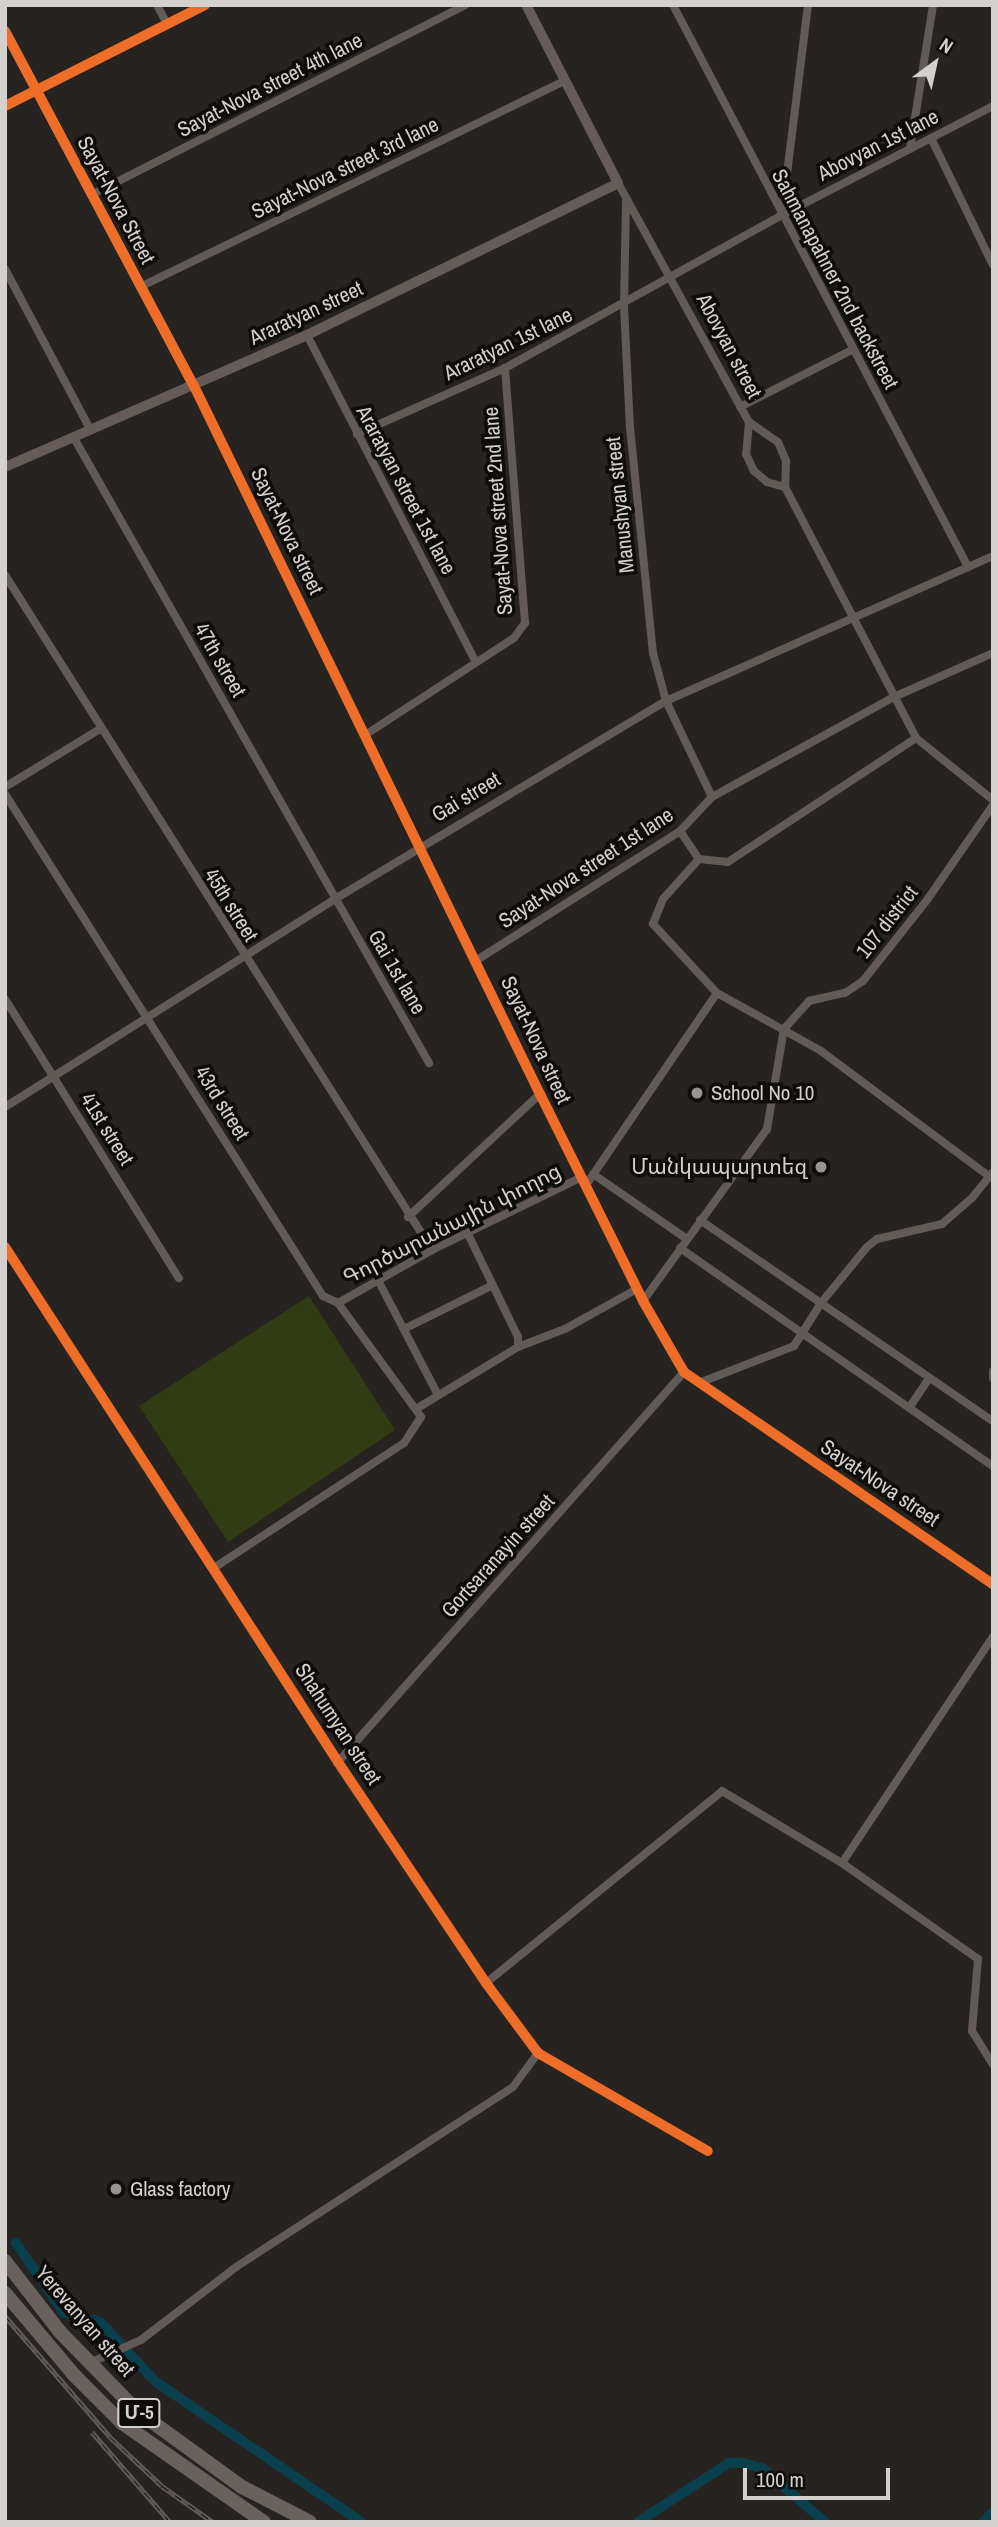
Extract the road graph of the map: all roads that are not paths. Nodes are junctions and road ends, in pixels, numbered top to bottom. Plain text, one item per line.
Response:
1 (157, 5) edge
2 (205, 5) edge
3 (466, 5) edge
4 (526, 5) edge
5 (673, 5) edge
6 (808, 5) edge
7 (933, 5) edge
8 (167, 24) junction
9 (5, 31) edge
10 (565, 80) junction
11 (36, 90) junction
12 (5, 106) edge
13 (993, 106) edge
14 (931, 138) junction
15 (910, 149) junction
16 (618, 183) junction
17 (91, 195) junction
18 (626, 198) junction
19 (782, 215) junction
20 (993, 265) edge
21 (5, 269) edge
22 (671, 278) junction
23 (141, 287) junction
24 (624, 306) junction
25 (307, 335) junction
26 (852, 350) junction
27 (505, 368) junction
28 (194, 386) junction
29 (740, 407) junction
30 (748, 422) junction
31 (91, 431) junction
32 (356, 434) junction
33 (74, 438) junction
34 (5, 467) edge
35 (785, 487) junction
36 (993, 556) edge
37 (968, 567) junction
38 (5, 575) edge
39 (855, 616) junction
40 (993, 653) edge
41 (475, 660) junction
42 (894, 698) junction
43 (666, 701) junction
44 (100, 729) junction
45 (365, 735) junction
46 (916, 738) junction
47 (5, 787) edge
48 (5, 794) edge
49 (712, 797) junction
50 (993, 802) edge
51 (680, 831) junction
52 (422, 846) junction
53 (699, 859) junction
54 (335, 899) junction
55 (244, 958) junction
56 (477, 960) junction
57 (717, 993) junction
58 (5, 999) edge
59 (147, 1017) junction
60 (783, 1030) junction
61 (429, 1063) dead end
62 (54, 1076) junction
63 (540, 1094) junction
64 (5, 1107) edge
65 (593, 1174) junction
66 (991, 1174) edge
67 (584, 1181) junction
68 (408, 1217) junction
69 (700, 1220) junction
70 (468, 1234) junction
71 (687, 1239) junction
72 (5, 1247) edge
73 (680, 1248) junction
74 (432, 1250) junction
75 (179, 1278) dead end
76 (379, 1282) junction
77 (493, 1285) junction
78 (637, 1289) junction
79 (643, 1301) junction
80 (338, 1303) junction
81 (821, 1303) junction
82 (404, 1329) junction
83 (802, 1334) junction
84 (518, 1348) junction
85 (993, 1371) edge
86 (684, 1372) junction
87 (929, 1378) junction
88 (993, 1378) edge
89 (699, 1383) junction
90 (437, 1393) junction
91 (909, 1408) junction
92 (418, 1413) junction
93 (993, 1421) edge
94 (993, 1466) edge
95 (215, 1567) junction
96 (992, 1582) edge
97 (993, 1637) edge
98 (338, 1762) junction
99 (842, 1863) junction
100 (486, 1983) junction
101 (538, 2053) junction
102 (993, 2064) edge
103 (708, 2151) dead end
104 (5, 2261) edge
105 (5, 2293) edge
106 (90, 2363) junction
107 (264, 2522) edge
108 (310, 2522) edge

1 - 8 street
2 - 8 street
3 - 17 street, Sayat-Nova street 4th lane
4 - 10 main road, Abovyan street
5 - 19 street, Sahmanapahner 2nd backstreet
6 - 19 street
7 - 15 street
8 - 11 street
9 - 11 main road, Sayat-Nova Street
10 - 16 main road, Abovyan street
10 - 23 street, Sayat-Nova street 3rd lane
11 - 12 street
11 - 17 main road, Sayat-Nova Street
13 - 14 street, Abovyan 1st lane
14 - 15 street, Abovyan 1st lane
14 - 20 street
15 - 19 street, Abovyan 1st lane
16 - 18 street, Abovyan street
16 - 25 main road, Araratyan street
17 - 23 main road, Sayat-Nova Street
18 - 22 street, Abovyan street
18 - 24 street, Manushyan street
19 - 22 street, Abovyan 1st lane
19 - 26 street, Sahmanapahner 2nd backstreet
21 - 31 street
22 - 24 street, Araratyan 1st lane
22 - 29 street, Abovyan street
23 - 28 main road, Sayat-Nova Street
24 - 27 street, Araratyan 1st lane
24 - 43 street, Manushyan street
25 - 28 main road, Araratyan street
25 - 32 street, Araratyan street 1st lane
26 - 29 street
26 - 37 street, Sahmanapahner 2nd backstreet
27 - 32 street, Araratyan 1st lane
27 - 41 street, Sayat-Nova street 2nd lane
28 - 31 main road, Araratyan street
28 - 45 street, Sayat-Nova street
29 - 30 street, Abovyan street
30 - 35 street, Abovyan street
30 - 35 street
31 - 33 main road, Araratyan street
32 - 41 street, Araratyan street 1st lane
33 - 34 main road, Araratyan street
33 - 54 street, 47th street
35 - 39 street, Abovyan street
36 - 37 street
37 - 39 street
38 - 44 street, 45th street
39 - 42 street, Abovyan street
39 - 43 street, Gai street
40 - 42 street
41 - 45 street, Sayat-Nova street 2nd lane
42 - 46 street, Abovyan street
42 - 49 street, Sayat-Nova street 1st lane
43 - 49 street, Manushyan street
43 - 52 street, Gai street
44 - 47 street
44 - 55 street, 45th street
45 - 52 street, Sayat-Nova street
46 - 50 street
46 - 53 street
48 - 59 street, 43rd street
49 - 51 street, Sayat-Nova street 1st lane
50 - 60 street, 107 district
51 - 53 street
51 - 56 street, Sayat-Nova street 1st lane
52 - 54 street, Gai street
52 - 56 street, Sayat-Nova street
53 - 57 street
54 - 55 street, Gai street
54 - 61 street, Gai 1st lane
55 - 59 street, Gai street
55 - 68 street, 45th street
56 - 63 street, Sayat-Nova street
57 - 60 street
57 - 65 street
58 - 62 street, 41st street
59 - 62 street, Gai street
59 - 80 street, 43rd street
60 - 66 street
60 - 69 street
62 - 64 street, Gai street
62 - 75 street, 41st street
63 - 67 street, Sayat-Nova street
63 - 68 street
65 - 67 street
65 - 71 street
66 - 81 street
67 - 70 street, Գործարանային փողոց
67 - 78 street, Sayat-Nova street
68 - 74 street, 45th street
69 - 71 street
69 - 81 street
70 - 74 street, Գործարանային փողոց
70 - 77 street
71 - 73 street
72 - 95 street, Shahumyan street
73 - 79 street
73 - 83 street
74 - 76 street, Գործարանային փողոց
76 - 80 street, Գործարանային փողոց
76 - 82 street
77 - 82 street
77 - 84 street
78 - 79 street, Sayat-Nova street
78 - 84 street
79 - 86 street, Sayat-Nova street
80 - 92 street, 43rd street
81 - 83 street
81 - 87 street
82 - 90 street
83 - 89 street
83 - 91 street
84 - 90 street
85 - 88 street
86 - 89 street, Sayat-Nova street
86 - 98 street, Gortsaranayin street
87 - 91 street
87 - 93 street
89 - 96 street, Sayat-Nova street
90 - 92 street
91 - 94 street
92 - 95 street
95 - 98 street, Shahumyan street
97 - 99 street
98 - 100 street, Shahumyan street
99 - 100 street
99 - 102 street
100 - 101 street, Shahumyan street
101 - 103 street, Shahumyan street
101 - 106 street
104 - 106 highway, Yerevanyan street / Մ-5
105 - 107 highway, Yerevanyan street / Մ-5
106 - 108 highway, Yerevanyan street / Մ-5

